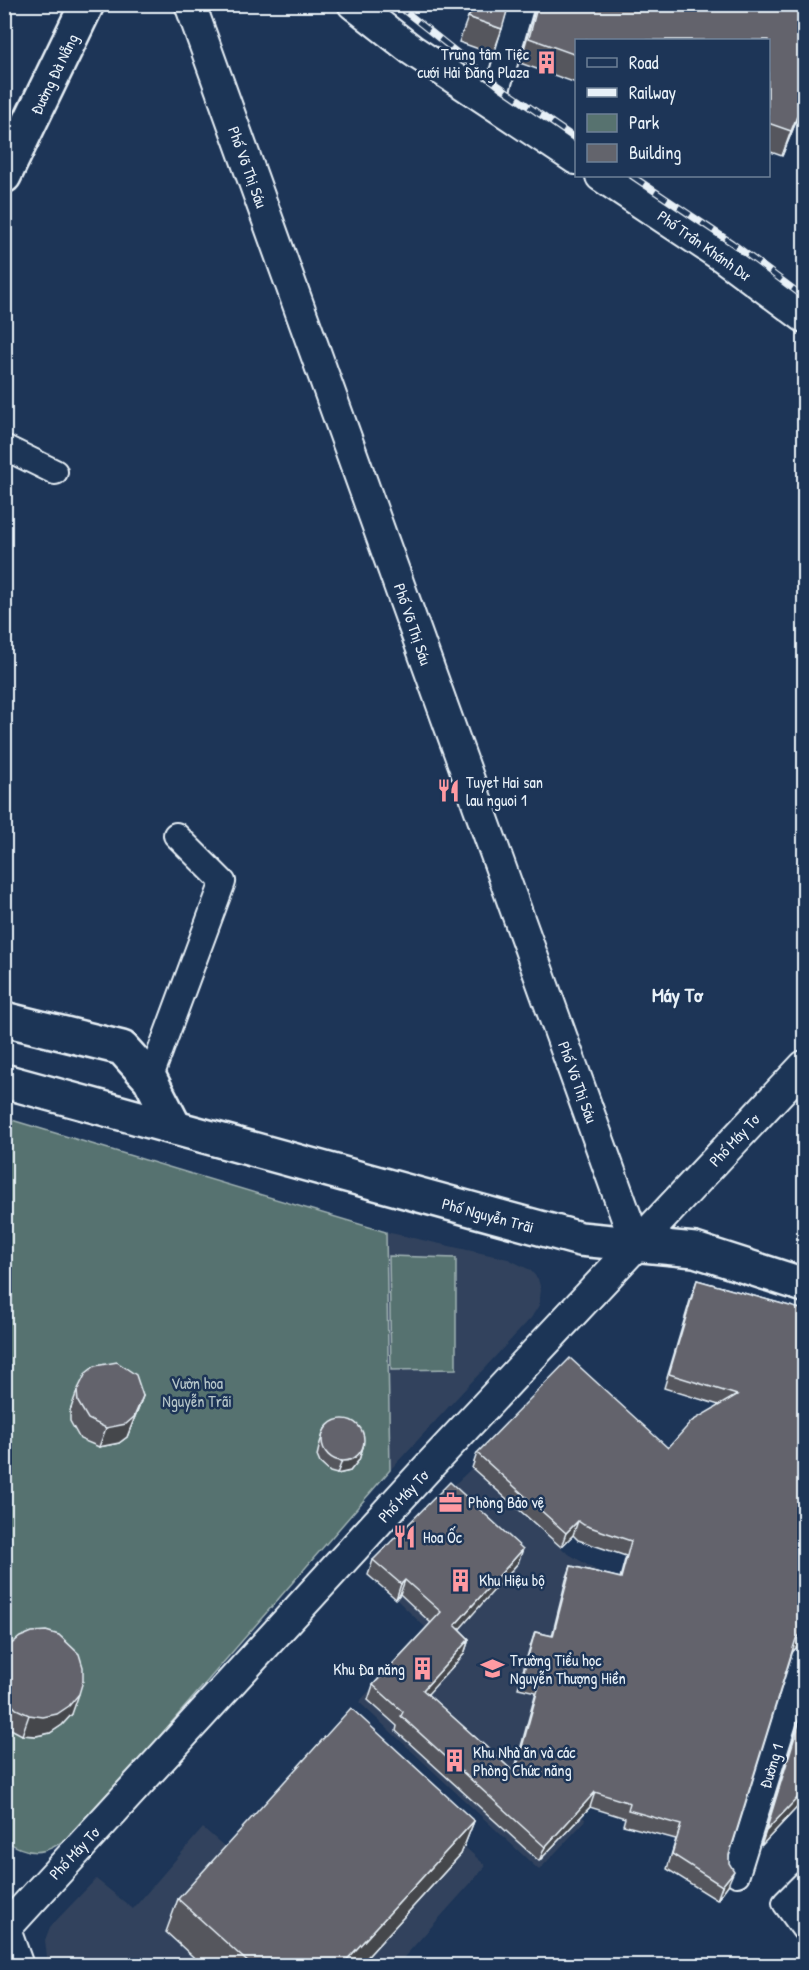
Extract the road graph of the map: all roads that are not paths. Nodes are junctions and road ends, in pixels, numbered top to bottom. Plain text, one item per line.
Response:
1 (87, 4) edge
2 (190, 4) edge
3 (353, 4) edge
4 (522, 4) edge
5 (494, 104) junction
6 (575, 158) edge
7 (4, 176) edge
8 (603, 177) edge
9 (804, 317) edge
10 (4, 447) edge
11 (55, 472) dead end
12 (176, 835) dead end
13 (4, 1019) edge
14 (804, 1066) edge
15 (150, 1080) junction
16 (4, 1081) edge
17 (175, 1128) junction
18 (636, 1244) junction
19 (804, 1285) edge
20 (804, 1658) edge
21 (737, 1874) dead end
22 (804, 1884) edge
23 (5, 1928) edge
24 (804, 1929) edge
25 (18, 1965) edge

1 - 7 main road, Đường Đà Nẵng
2 - 18 street, Phố Võ Thị Sáu
3 - 5 street
4 - 5 street
5 - 6 street
8 - 9 street, Phố Trần Khánh Dư
10 - 11 street
12 - 15 street
13 - 15 main road
14 - 18 street, Phố Máy Tơ
15 - 17 main road
16 - 17 main road, Phố Nguyễn Trãi
17 - 18 main road, Phố Nguyễn Trãi
18 - 19 main road, Phố Nguyễn Trãi
18 - 23 street, Phố Máy Tơ
20 - 21 street, Đường 1
22 - 24 street
23 - 25 street

